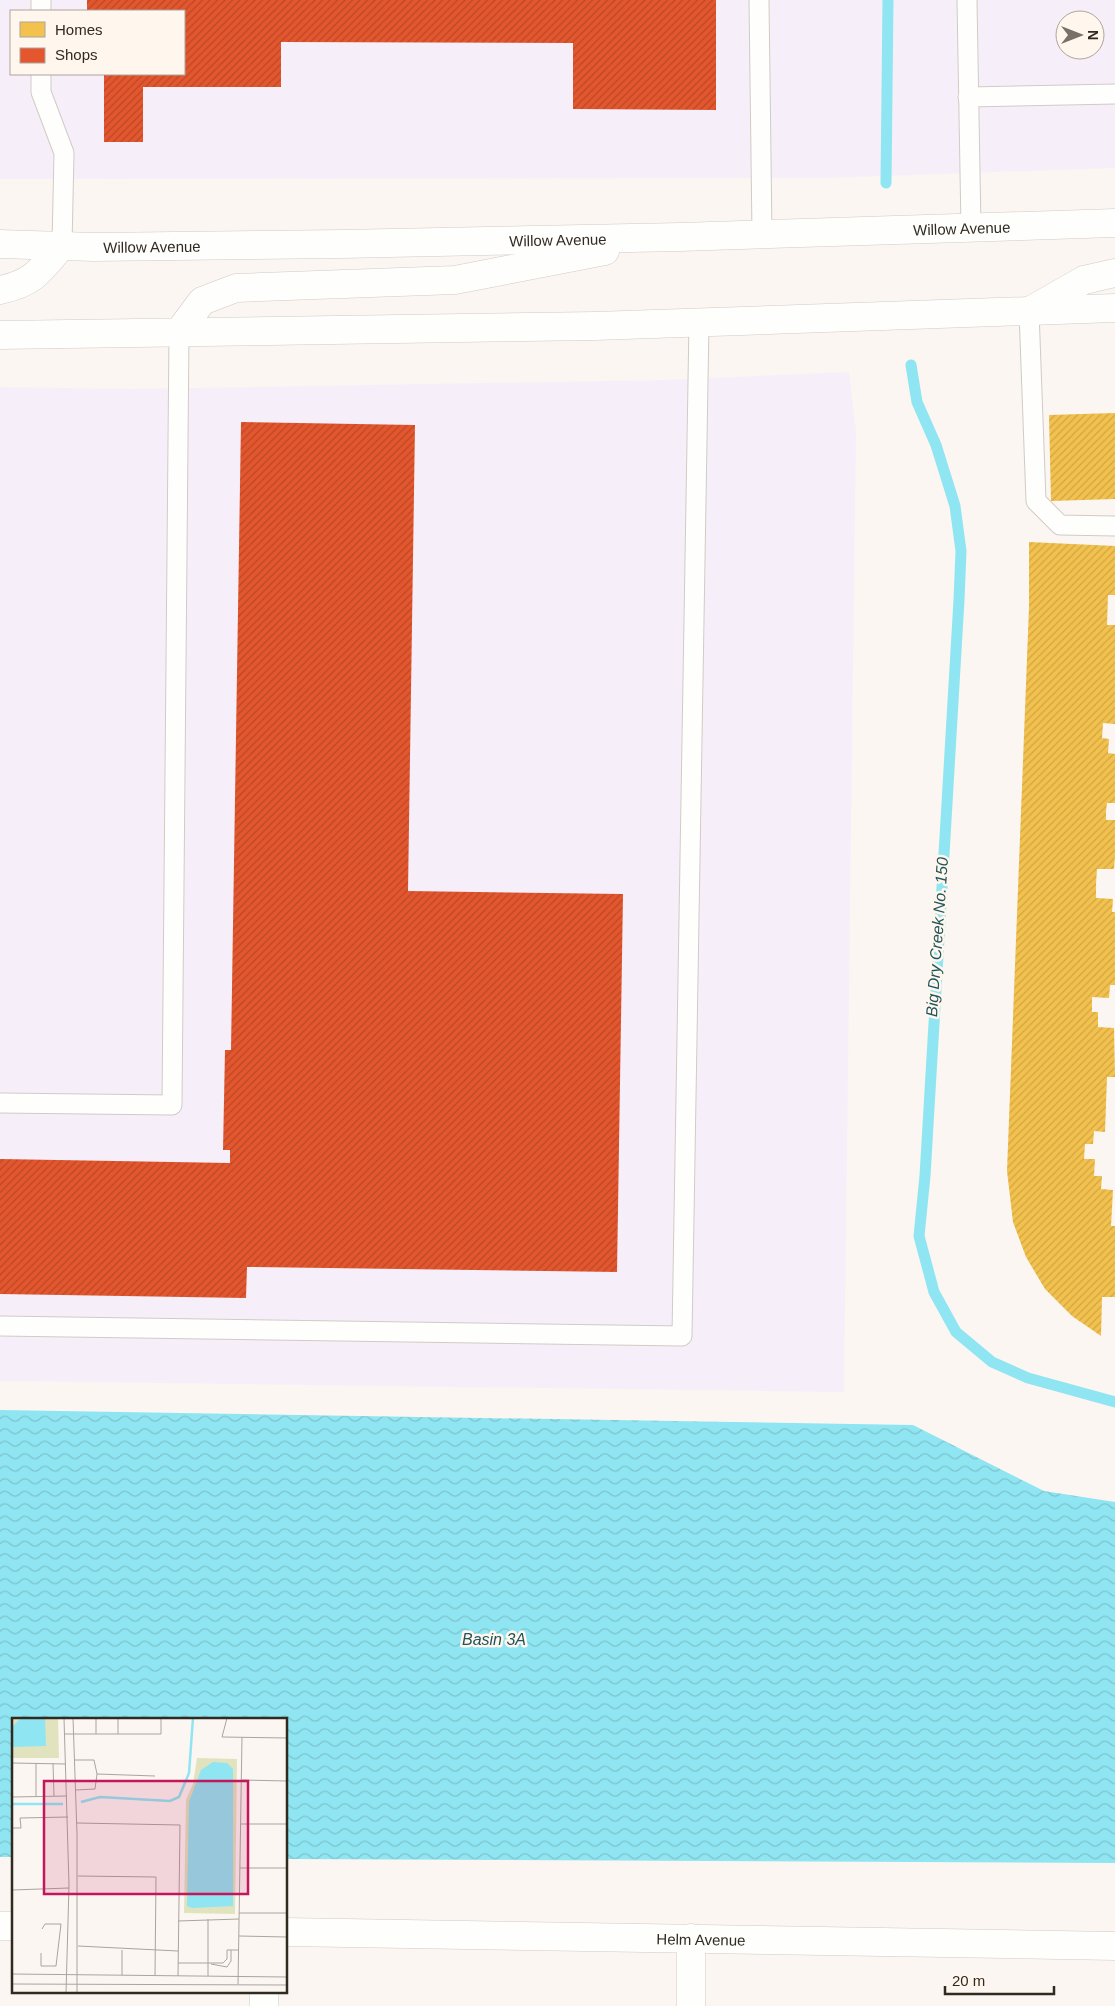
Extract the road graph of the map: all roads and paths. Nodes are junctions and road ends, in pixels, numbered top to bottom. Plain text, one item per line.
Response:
1 (759, 0) edge
2 (966, 0) edge
3 (41, 75) edge
4 (1115, 94) edge
5 (968, 97) junction
6 (1115, 223) edge
7 (972, 228) junction
8 (762, 234) junction
9 (680, 237) junction
10 (0, 244) edge
11 (62, 245) junction
12 (1115, 272) edge
13 (0, 290) edge
14 (1115, 308) edge
15 (1029, 311) junction
16 (699, 322) junction
17 (179, 332) junction
18 (0, 334) edge
19 (1115, 526) edge
20 (0, 1103) edge
21 (0, 1326) edge
22 (288, 1932) edge
23 (691, 1938) junction
24 (1115, 1946) edge
25 (691, 2006) edge

1 - 8 lane
2 - 5 lane
3 - 11 lane
4 - 5 lane
5 - 7 lane
6 - 7 main road, Willow Avenue
7 - 8 main road, Willow Avenue
8 - 9 main road, Willow Avenue
9 - 11 main road, Willow Avenue
9 - 17 main road
10 - 11 main road, Willow Avenue
11 - 13 main road
12 - 15 main road
14 - 15 main road
15 - 16 main road
15 - 19 lane
16 - 17 main road
16 - 21 lane
17 - 18 main road
17 - 20 lane
22 - 23 main road, Helm Avenue
23 - 24 main road, Helm Avenue
23 - 25 main road

